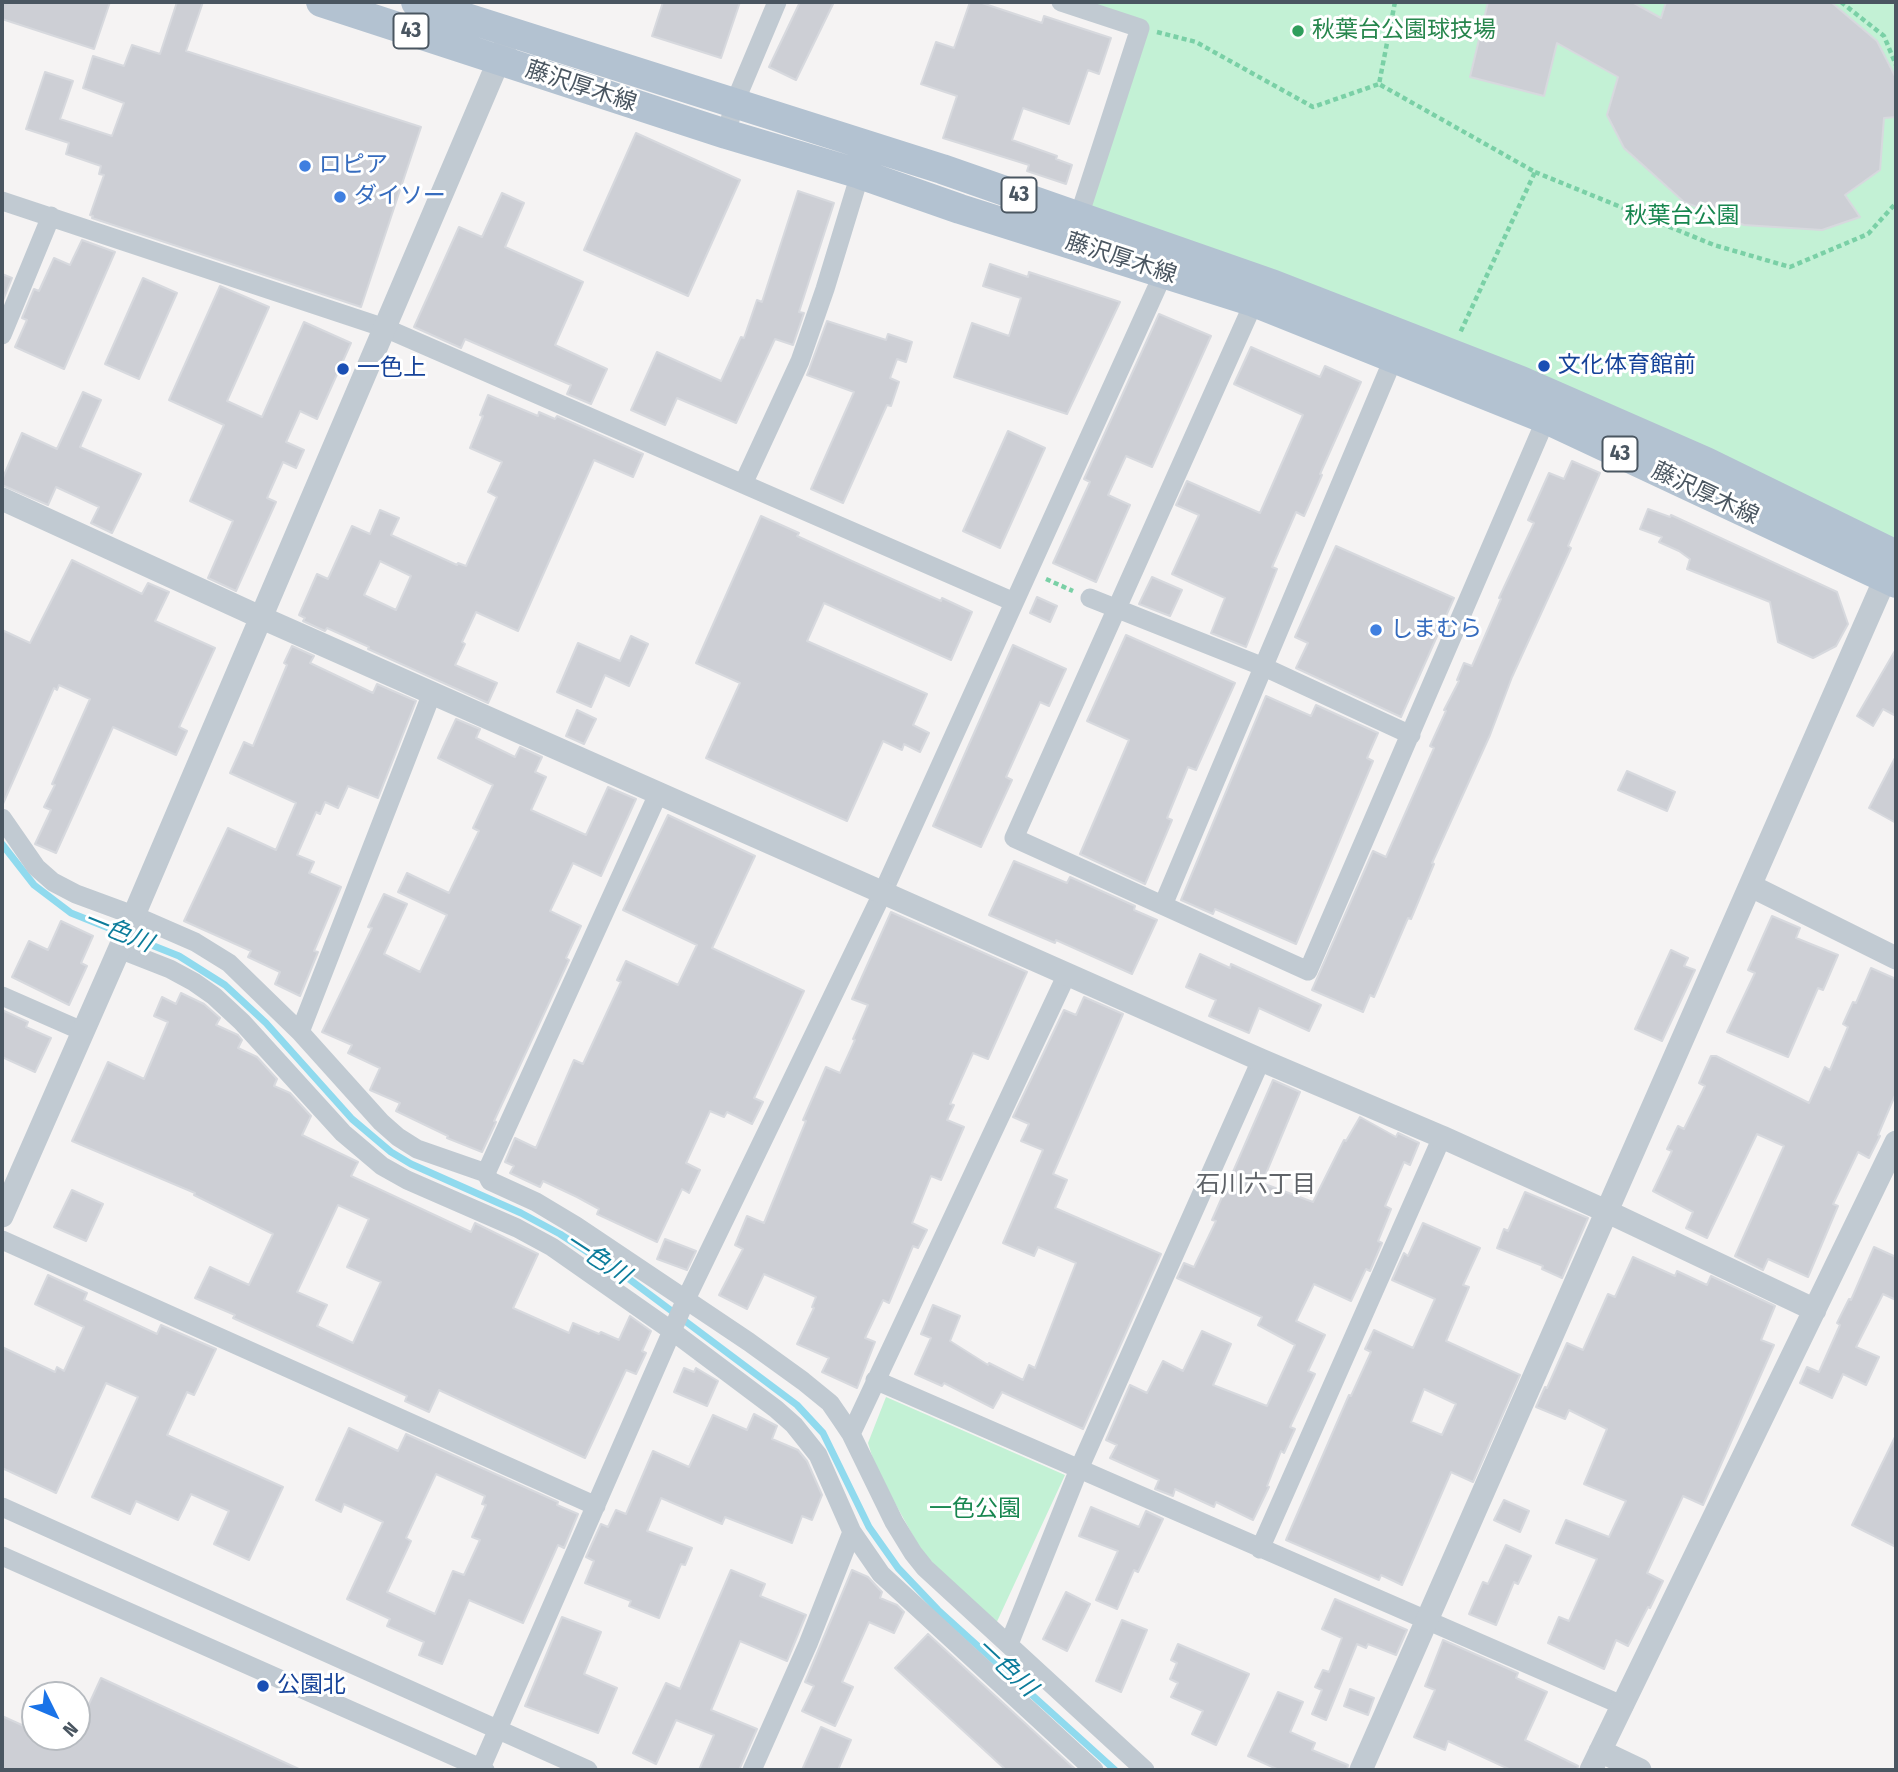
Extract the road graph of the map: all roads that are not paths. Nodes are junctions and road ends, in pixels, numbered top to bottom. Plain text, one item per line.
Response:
1 (321, 2) edge
2 (415, 2) edge
3 (777, 2) edge
4 (1061, 2) edge
5 (504, 47) junction
6 (735, 102) junction
7 (726, 134) junction
8 (860, 174) junction
9 (2, 201) edge
10 (51, 216) junction
11 (1079, 216) junction
12 (1164, 272) junction
13 (1254, 302) junction
14 (385, 328) junction
15 (2, 335) edge
16 (1394, 357) junction
17 (1545, 419) junction
18 (743, 484) junction
19 (2, 499) edge
20 (1894, 565) edge
21 (1090, 598) road end
22 (1014, 603) junction
23 (1117, 608) junction
24 (260, 617) junction
25 (1264, 667) junction
26 (432, 693) junction
27 (1411, 735) junction
28 (659, 792) junction
29 (2, 818) edge
30 (1751, 886) junction
31 (883, 892) junction
32 (1163, 905) junction
33 (126, 932) junction
34 (1896, 958) edge
35 (1067, 974) junction
36 (2, 996) edge
37 (82, 1031) junction
38 (300, 1032) junction
39 (1261, 1060) junction
40 (1442, 1138) junction
41 (1896, 1142) edge
42 (486, 1173) junction
43 (1608, 1212) junction
44 (2, 1216) edge
45 (2, 1240) edge
46 (685, 1302) junction
47 (1815, 1310) junction
48 (673, 1328) junction
49 (875, 1380) junction
50 (851, 1434) junction
51 (1079, 1469) junction
52 (596, 1506) junction
53 (2, 1507) edge
54 (852, 1532) junction
55 (1260, 1549) junction
56 (2, 1556) edge
57 (1428, 1622) junction
58 (1009, 1644) junction
59 (1624, 1706) junction
60 (498, 1730) junction
61 (1595, 1761) edge
62 (482, 1770) edge
63 (588, 1770) edge
64 (752, 1770) edge
65 (1094, 1770) edge
66 (1145, 1770) edge
67 (1361, 1770) edge
68 (1640, 1770) edge

1 - 5 main road, 藤沢厚木線 / 43
2 - 5 main road, 藤沢厚木線 / 43
3 - 6 street
4 - 11 street
5 - 6 main road, 藤沢厚木線 / 43
5 - 7 main road, 藤沢厚木線 / 43
5 - 14 street
6 - 7 street
6 - 11 main road, 藤沢厚木線 / 43
7 - 8 main road, 藤沢厚木線 / 43
8 - 12 main road, 藤沢厚木線 / 43
8 - 18 street
9 - 10 street
10 - 14 street
10 - 15 street
11 - 20 main road, 藤沢厚木線 / 43
12 - 13 main road, 藤沢厚木線 / 43
12 - 22 street
13 - 16 main road, 藤沢厚木線 / 43
13 - 23 street
14 - 18 street
14 - 24 street
16 - 17 main road, 藤沢厚木線 / 43
16 - 25 street
17 - 20 main road, 藤沢厚木線 / 43
17 - 27 street
18 - 22 street
19 - 24 street
20 - 30 street
21 - 23 street
22 - 31 street
23 - 25 street
23 - 32 street
24 - 26 street
24 - 33 street
25 - 27 street
25 - 32 street
26 - 28 street
26 - 38 street
27 - 32 street
28 - 31 street
28 - 42 street
29 - 33 street
30 - 34 street
30 - 43 street
31 - 35 street
31 - 46 street
33 - 37 street
33 - 38 street
33 - 48 street
35 - 39 street
35 - 49 street
36 - 37 street
37 - 44 street
38 - 42 street
39 - 40 street
39 - 51 street
40 - 43 street
40 - 55 street
41 - 47 street
42 - 46 street
43 - 47 street
43 - 57 street
45 - 52 street
46 - 48 street
46 - 50 street
47 - 59 street
48 - 52 street
48 - 54 street
49 - 50 street
49 - 51 street
50 - 58 street
51 - 55 street
51 - 58 street
52 - 60 street
53 - 60 street
54 - 64 street
54 - 65 street
55 - 57 street
56 - 62 street
57 - 59 street
57 - 67 street
58 - 66 street
59 - 61 street
60 - 62 street
60 - 63 street
61 - 68 street

